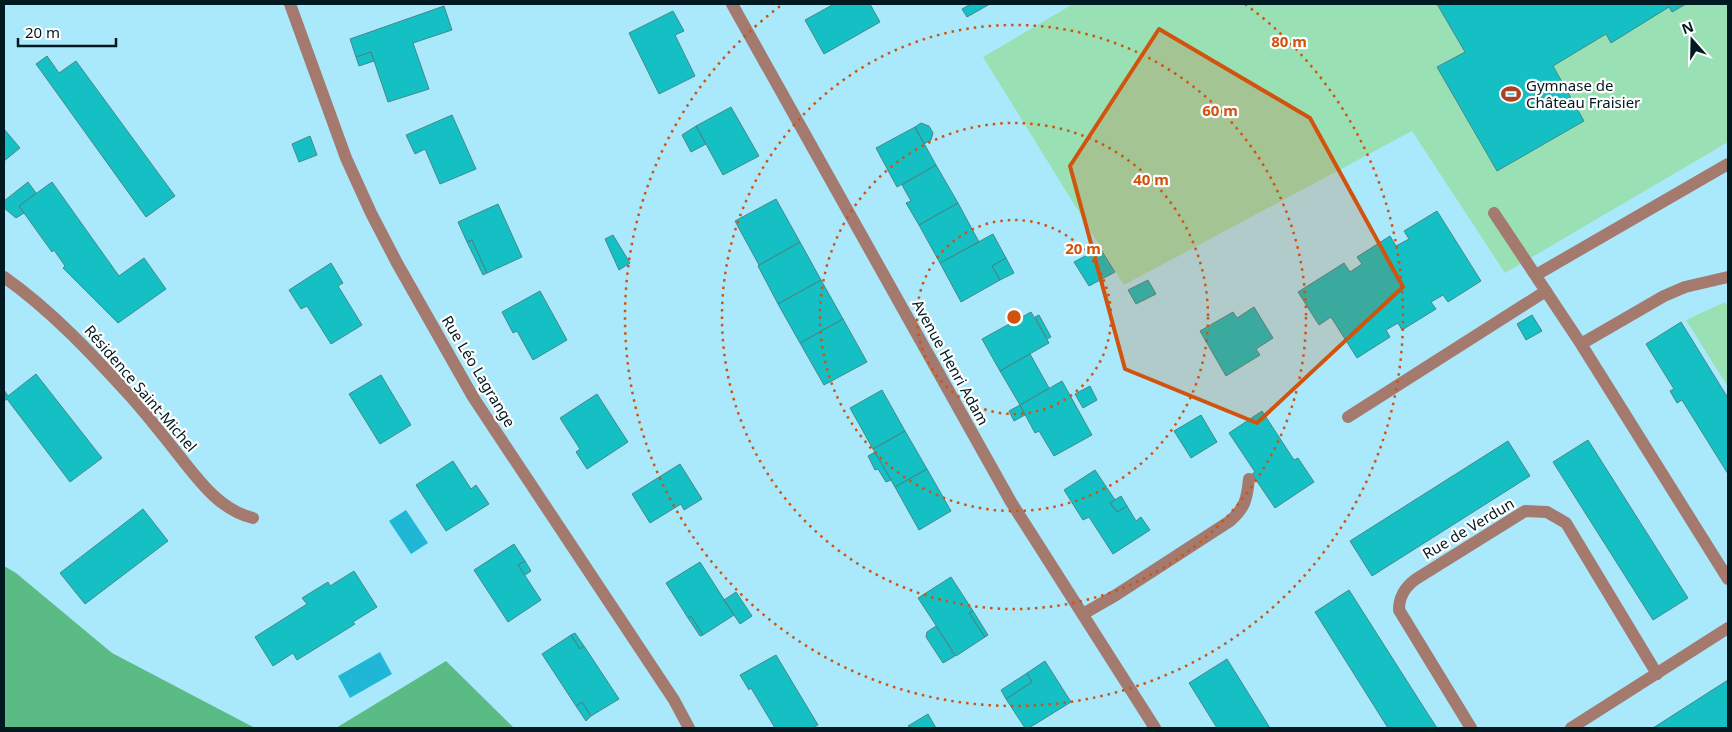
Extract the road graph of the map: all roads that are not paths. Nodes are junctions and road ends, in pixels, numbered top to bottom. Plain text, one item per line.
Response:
1 (290, 4) edge
2 (732, 4) edge
3 (1728, 164) edge
4 (1494, 213) dead end
5 (1536, 275) junction
6 (4, 277) edge
7 (1728, 277) edge
8 (1546, 291) junction
9 (1581, 344) junction
10 (1348, 417) dead end
11 (1249, 479) dead end
12 (253, 518) dead end
13 (1728, 579) edge
14 (1083, 614) junction
15 (1728, 628) edge
16 (1657, 674) junction
17 (689, 728) edge
18 (1154, 728) edge
19 (1471, 728) edge
20 (1571, 728) edge

1 - 17 street, Rue Léo Lagrange
2 - 14 street, Avenue Henri Adam
3 - 5 street
4 - 5 street
5 - 8 street
6 - 12 street, Résidence Saint-Michel
7 - 9 street
8 - 9 street
8 - 10 street
9 - 13 street
11 - 14 street
14 - 18 street, Avenue Henri Adam
15 - 16 street
16 - 19 street, Rue de Verdun
16 - 20 street

